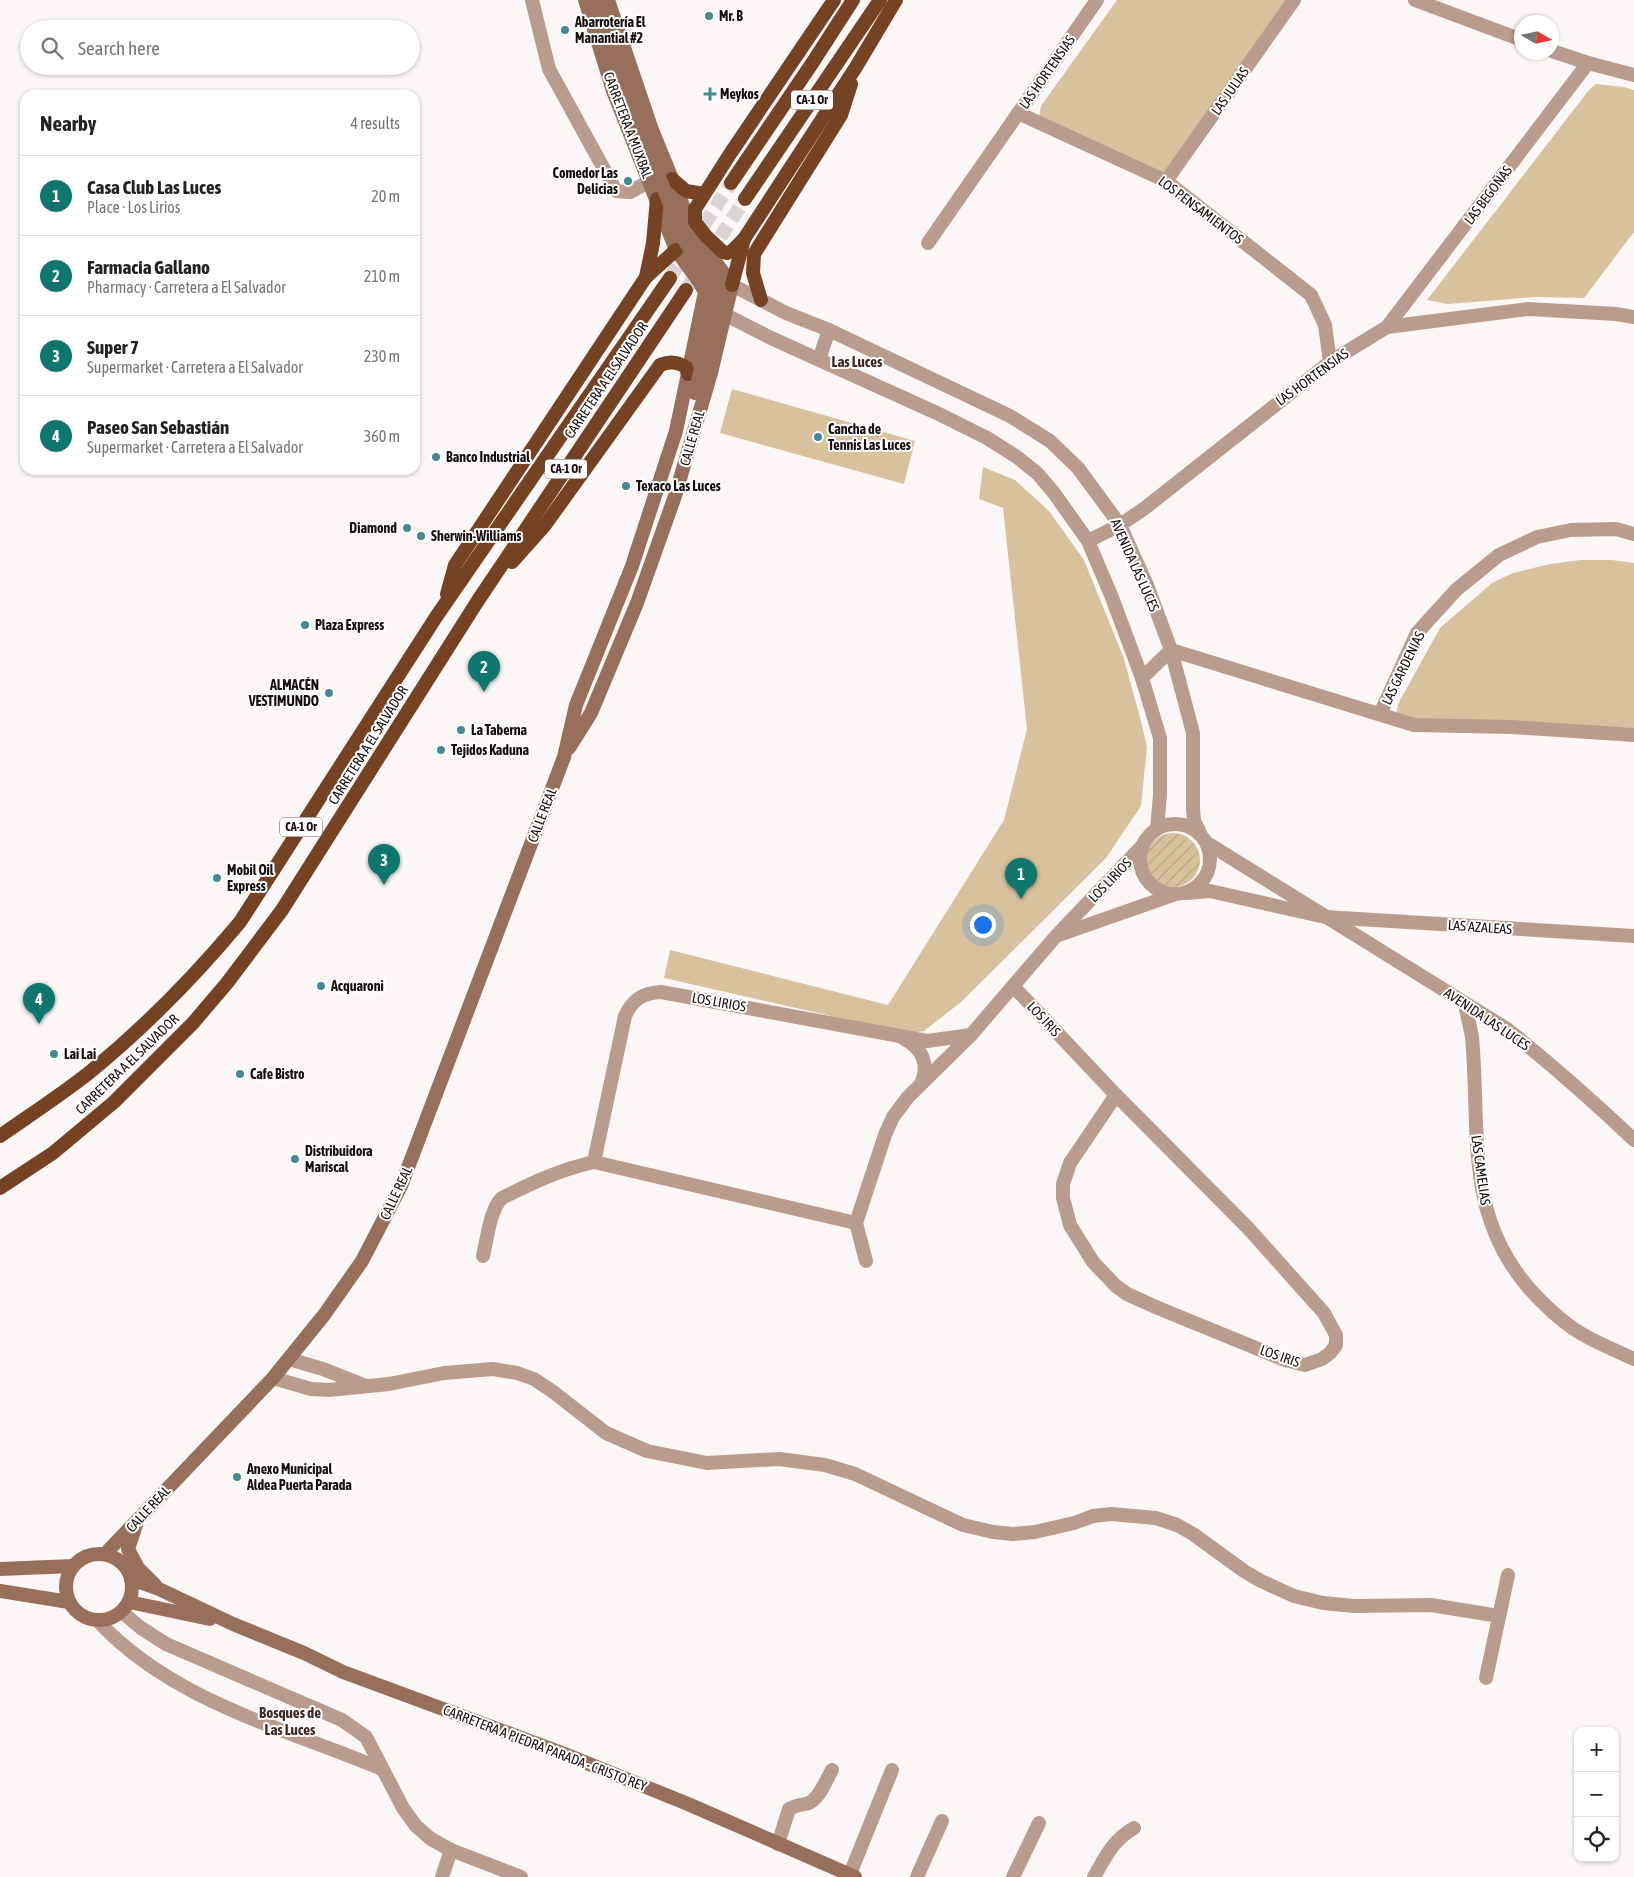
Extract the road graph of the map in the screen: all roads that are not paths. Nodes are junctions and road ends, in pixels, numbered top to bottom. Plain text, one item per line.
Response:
1 (532, 0) edge
2 (585, 0) edge
3 (597, 0) edge
4 (608, 0) edge
5 (834, 0) edge
6 (853, 0) edge
7 (880, 0) edge
8 (896, 0) edge
9 (1097, 0) edge
10 (1294, 0) edge
11 (1414, 0) edge
12 (1514, 37) edge
13 (1559, 54) edge
14 (1588, 64) junction
15 (856, 67) junction
16 (1634, 75) edge
17 (1018, 112) junction
18 (672, 178) junction
19 (650, 181) junction
20 (1166, 181) junction
21 (731, 183) tunnel mouth
22 (704, 194) junction
23 (657, 199) junction
24 (745, 200) tunnel mouth
25 (744, 239) junction
26 (928, 243) dead end
27 (709, 245) junction
28 (676, 250) junction
29 (646, 277) junction
30 (670, 278) tunnel mouth
31 (732, 285) junction
32 (702, 287) junction
33 (686, 290) tunnel mouth
34 (761, 300) junction
35 (724, 314) junction
36 (1634, 317) edge
37 (1388, 327) junction
38 (829, 330) junction
39 (819, 359) junction
40 (1330, 362) junction
41 (688, 374) junction
42 (1120, 525) junction
43 (1634, 534) edge
44 (1088, 541) junction
45 (477, 602) junction
46 (443, 606) junction
47 (1171, 650) junction
48 (1142, 678) junction
49 (1380, 714) junction
50 (1634, 735) edge
51 (564, 757) junction
52 (1157, 829) junction
53 (1204, 838) junction
54 (1142, 846) junction
55 (1180, 894) junction
56 (1326, 917) junction
57 (1056, 936) junction
58 (1634, 936) edge
59 (1013, 986) junction
60 (1465, 1004) junction
61 (970, 1035) junction
62 (899, 1036) junction
63 (921, 1084) junction
64 (1116, 1095) junction
65 (0, 1136) edge
66 (1634, 1140) edge
67 (594, 1162) junction
68 (0, 1188) edge
69 (856, 1223) junction
70 (483, 1256) dead end
71 (866, 1261) dead end
72 (289, 1359) junction
73 (1634, 1359) edge
74 (273, 1378) junction
75 (366, 1386) junction
76 (137, 1520) junction
77 (105, 1554) junction
78 (73, 1566) junction
79 (0, 1568) edge
80 (1508, 1575) dead end
81 (132, 1579) junction
82 (159, 1589) junction
83 (0, 1591) edge
84 (69, 1602) junction
85 (125, 1607) junction
86 (1499, 1616) junction
87 (98, 1621) junction
88 (233, 1624) junction
89 (1486, 1678) dead end
90 (382, 1769) junction
91 (832, 1770) dead end
92 (892, 1770) dead end
93 (942, 1822) dead end
94 (1040, 1823) dead end
95 (1134, 1828) dead end
96 (778, 1844) junction
97 (451, 1850) junction
98 (853, 1876) edge
99 (442, 1877) edge
100 (521, 1877) edge
101 (917, 1877) edge
102 (1013, 1877) edge
103 (1094, 1877) edge

1 - 19 street
2 - 19 main road, CARRETERA A MUXBAL
3 - 51 main road, bridge
4 - 18 main road, CARRETERA A MUXBAL
5 - 22 highway
6 - 21 highway, CA-1 Or
7 - 24 highway, CA-1 Or
8 - 15 highway
9 - 17 street, LAS HORTENSIAS
10 - 20 street, LAS JULIAS
11 - 12 street
13 - 14 street
14 - 16 street
14 - 37 street, LAS BEGOÑAS
15 - 25 highway
15 - 34 highway
17 - 20 street, LOS PENSAMIENTOS
17 - 26 street, LAS HORTENSIAS
18 - 22 highway
18 - 27 main road, CARRETERA A MUXBAL
19 - 23 main road, CARRETERA A MUXBAL
20 - 40 street, LOS PENSAMIENTOS
22 - 27 highway
23 - 28 main road, CARRETERA A MUXBAL
23 - 29 highway
25 - 27 highway
25 - 31 highway
27 - 31 main road
27 - 32 main road, CALLE REAL
28 - 29 highway
28 - 32 main road
29 - 46 highway
30 - 46 highway, CARRETERA A EL SALVADOR / CA-1 Or
31 - 34 street, AVENIDA LAS LUCES
31 - 35 main road, CALLE REAL
32 - 35 main road
32 - 41 main road, CALLE REAL
33 - 45 highway, CARRETERA A EL SALVADOR / CA-1 Or
34 - 38 street, AVENIDA LAS LUCES
35 - 39 street
35 - 51 main road, CALLE REAL
36 - 37 street, LAS HORTENSIAS
37 - 40 street, LAS HORTENSIAS
38 - 39 street
38 - 42 street, AVENIDA LAS LUCES
39 - 44 street
40 - 42 street, LAS HORTENSIAS
41 - 45 highway
41 - 51 main road, CALLE REAL
42 - 44 street, LAS HORTENSIAS
42 - 47 street, AVENIDA LAS LUCES
43 - 49 street, LAS GARDENIAS
44 - 48 street
45 - 68 highway, CARRETERA A EL SALVADOR / CA-1 Or
46 - 65 highway, CARRETERA A EL SALVADOR / CA-1 Or
47 - 48 street
47 - 49 street, LAS GARDENIAS
47 - 53 street, AVENIDA LAS LUCES
48 - 52 street
49 - 50 street, LAS GARDENIAS
51 - 72 main road, CALLE REAL
52 - 53 street
52 - 54 street
53 - 55 street
53 - 56 street, AVENIDA LAS LUCES
54 - 55 street
54 - 57 street, LOS LIRIOS
55 - 56 street, AVENIDA LAS LUCES
55 - 57 street, LOS LIRIOS
56 - 58 street, LAS AZALEAS
56 - 60 street, AVENIDA LAS LUCES
57 - 59 street, LOS LIRIOS
59 - 61 street, LOS LIRIOS
59 - 64 street, LOS IRIS
60 - 66 street, AVENIDA LAS LUCES
60 - 73 street, LAS CAMELIAS
61 - 62 street, LOS LIRIOS
61 - 63 street, LOS LIRIOS
62 - 63 street
62 - 67 street, LOS LIRIOS
63 - 69 street, LOS LIRIOS
64 - 64 street, LOS IRIS
67 - 69 street
67 - 70 street
69 - 71 street
72 - 74 main road, CALLE REAL
72 - 75 street
74 - 75 street
74 - 76 main road, CALLE REAL
75 - 86 street
76 - 77 main road, CALLE REAL
76 - 82 main road
77 - 78 main road
77 - 81 main road
78 - 79 main road
78 - 84 main road
80 - 86 street
81 - 82 main road, CARRETERA A PIEDRA PARADA - CRISTO REY
81 - 85 main road
82 - 88 main road, CARRETERA A PIEDRA PARADA - CRISTO REY
83 - 84 main road
84 - 87 main road
85 - 87 main road
85 - 88 main road, CARRETERA A PIEDRA PARADA - CRISTO REY
85 - 90 street
86 - 89 street
87 - 90 street
88 - 96 main road, CARRETERA A PIEDRA PARADA - CRISTO REY
90 - 97 street
91 - 96 street
92 - 98 street
93 - 101 street
94 - 102 street
95 - 103 street
96 - 98 main road, CARRETERA A PIEDRA PARADA - CRISTO REY
97 - 99 street
97 - 100 street

